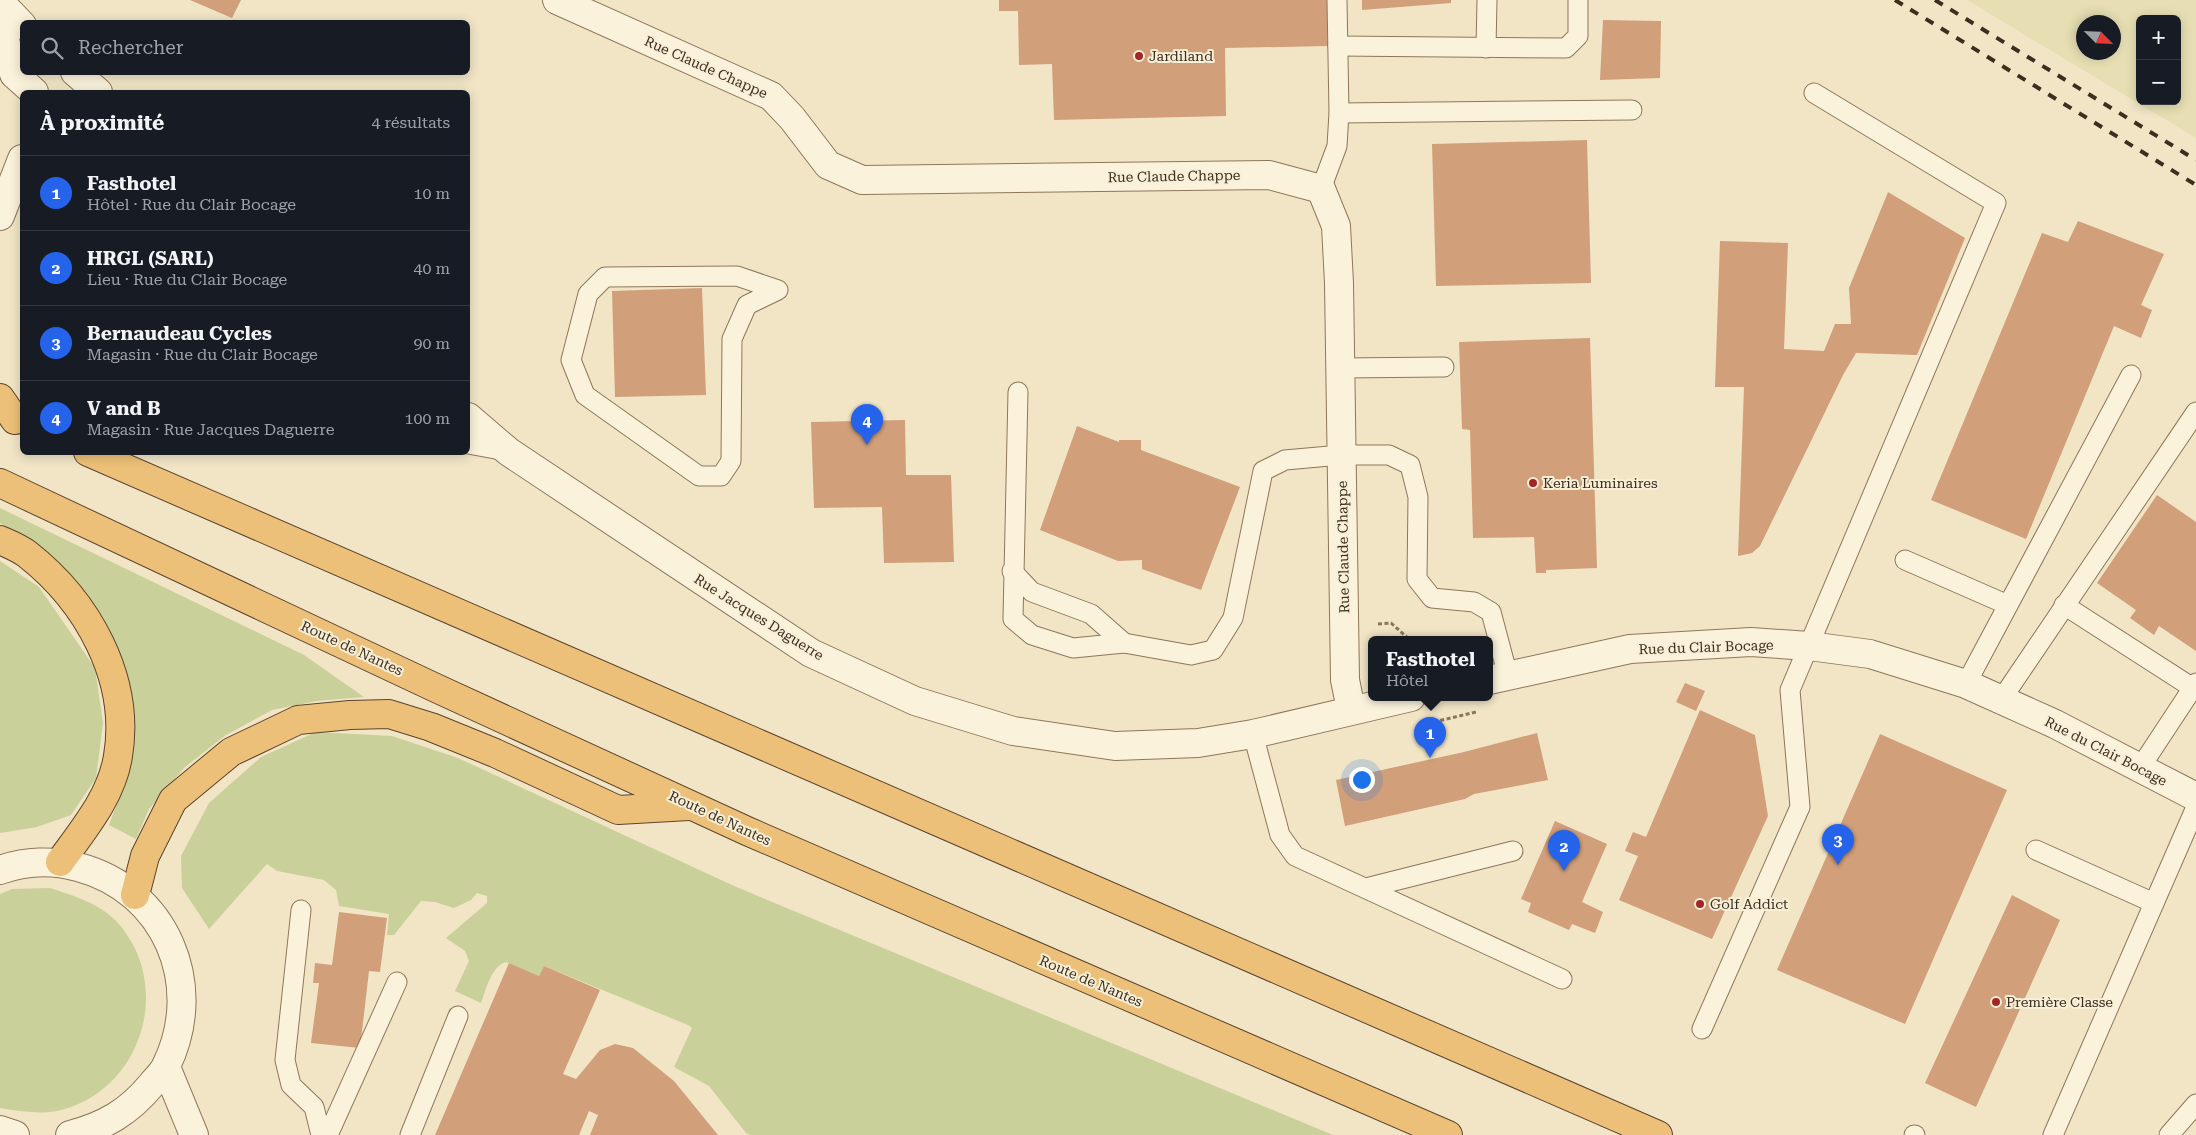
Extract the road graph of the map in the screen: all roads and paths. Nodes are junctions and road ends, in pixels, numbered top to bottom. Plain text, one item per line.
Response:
1 (557, 0) edge
2 (1337, 0) edge
3 (1488, 0) edge
4 (1578, 0) edge
5 (0, 2) edge
6 (20, 23) edge
7 (0, 36) edge
8 (1338, 46) junction
9 (1486, 48) junction
10 (37, 75) edge
11 (79, 75) edge
12 (33, 90) edge
13 (35, 90) edge
14 (96, 90) edge
15 (1814, 93) dead end
16 (1632, 110) dead end
17 (1339, 113) junction
18 (20, 167) edge
19 (1321, 189) junction
20 (8, 212) edge
21 (778, 290) joint
22 (1444, 367) dead end
23 (1340, 368) junction
24 (2131, 376) dead end
25 (1018, 392) dead end
26 (0, 398) edge
27 (2196, 412) edge
28 (13, 419) edge
29 (470, 419) edge
30 (470, 444) edge
31 (509, 452) junction
32 (95, 455) edge
33 (1341, 455) junction
34 (0, 483) edge
35 (0, 540) edge
36 (1905, 560) dead end
37 (1012, 571) junction
38 (2008, 605) junction
39 (2064, 605) junction
40 (1124, 644) junction
41 (1809, 646) junction
42 (1498, 678) edge
43 (1966, 684) junction
44 (2194, 686) edge
45 (2001, 700) junction
46 (1390, 701) edge
47 (1351, 709) junction
48 (1479, 711) dead end
49 (1431, 723) dead end
50 (1253, 734) junction
51 (2140, 768) junction
52 (2196, 797) edge
53 (693, 806) junction
54 (2196, 807) edge
55 (2036, 850) dead end
56 (1513, 851) dead end
57 (60, 862) junction
58 (0, 870) edge
59 (1366, 888) junction
60 (135, 895) junction
61 (2154, 903) junction
62 (301, 910) dead end
63 (1562, 978) dead end
64 (397, 982) dead end
65 (458, 1016) dead end
66 (1702, 1029) dead end
67 (166, 1067) junction
68 (2196, 1104) edge
69 (0, 1130) edge
70 (83, 1132) edge
71 (15, 1135) edge
72 (122, 1135) edge
73 (194, 1135) edge
74 (321, 1135) edge
75 (328, 1135) edge
76 (410, 1135) edge
77 (1448, 1135) edge
78 (1658, 1135) edge
79 (2053, 1135) edge
80 (2169, 1135) edge

1 - 19 street, Rue Claude Chappe
2 - 8 lane
3 - 9 lane
4 - 9 lane
5 - 6 street
7 - 12 street
8 - 9 lane
8 - 17 lane
10 - 13 street
11 - 14 street
15 - 41 lane
16 - 17 lane
17 - 19 lane
18 - 20 street
19 - 23 street, Rue Claude Chappe
21 - 21 lane
22 - 23 lane
23 - 33 street, Rue Claude Chappe
24 - 38 lane
25 - 37 lane
26 - 28 highway
27 - 39 lane
29 - 31 street, Rue Jacques Daguerre
30 - 31 lane
31 - 50 street, Rue Jacques Daguerre
32 - 78 highway
33 - 40 lane
33 - 42 lane
33 - 47 street, Rue Claude Chappe
34 - 53 highway, Route de Nantes
35 - 57 highway
36 - 38 lane
37 - 40 lane
37 - 40 lane
38 - 43 lane
39 - 44 lane
39 - 45 lane
41 - 42 street, Rue du Clair Bocage
41 - 43 street, Rue du Clair Bocage
41 - 66 lane
43 - 45 street, Rue du Clair Bocage
44 - 51 lane
45 - 51 street, Rue du Clair Bocage
46 - 47 street
47 - 50 street, Rue Jacques Daguerre
48 - 49 path
50 - 59 lane
51 - 52 street, Rue du Clair Bocage
53 - 60 highway
53 - 77 highway, Route de Nantes
54 - 61 lane
55 - 61 lane
56 - 59 lane
57 - 58 street
57 - 60 street
59 - 63 lane
60 - 67 street
61 - 79 lane
62 - 74 lane
64 - 75 lane
65 - 76 lane
67 - 70 street
67 - 73 street
68 - 80 lane
69 - 71 street
70 - 72 street

